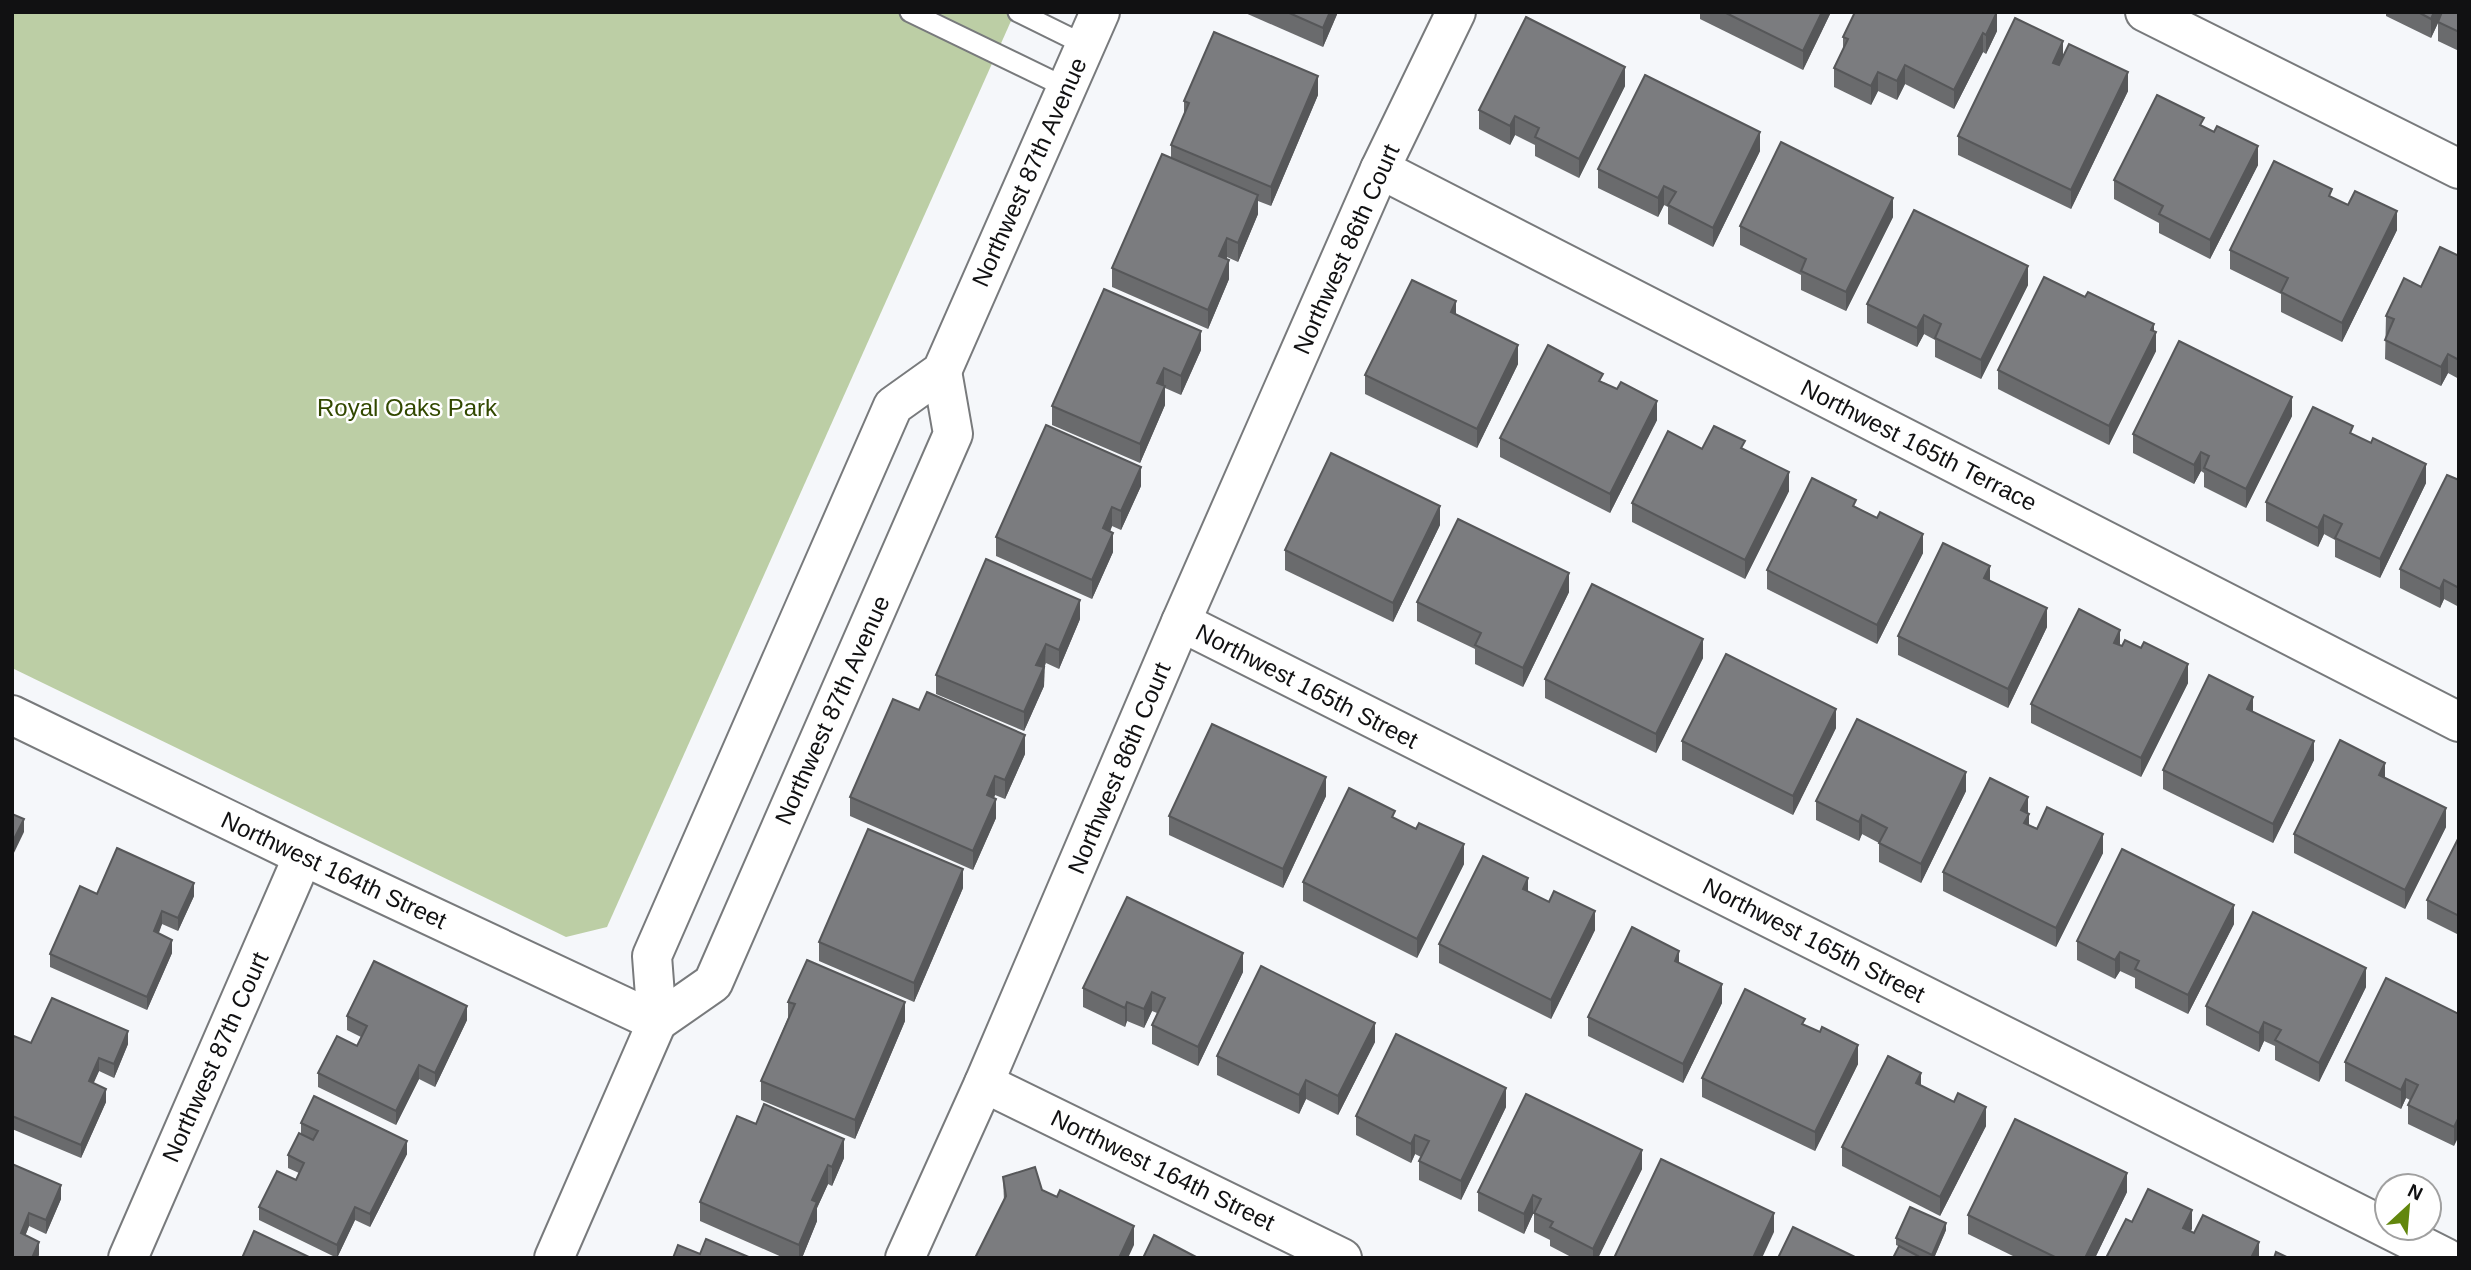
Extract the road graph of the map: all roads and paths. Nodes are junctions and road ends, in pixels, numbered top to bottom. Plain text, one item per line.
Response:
1 (1018, 12) edge
2 (1456, 12) edge
3 (2145, 12) edge
4 (913, 13) edge
5 (1093, 29) edge
6 (1067, 88) junction
7 (1380, 169) junction
8 (2459, 169) edge
9 (942, 371) junction
10 (1181, 622) junction
11 (12, 715) edge
12 (2459, 722) edge
13 (303, 856) junction
14 (657, 1022) junction
15 (985, 1083) junction
16 (128, 1258) edge
17 (554, 1258) edge
18 (905, 1258) edge
19 (1342, 1258) edge
20 (2446, 1258) edge

1 - 5 lane
2 - 7 street, Northwest 86th Court
3 - 8 street
4 - 6 lane
5 - 6 street, Northwest 87th Avenue
6 - 9 street, Northwest 87th Avenue
7 - 10 street, Northwest 86th Court
7 - 12 street, Northwest 165th Terrace
9 - 14 street
9 - 14 street, Northwest 87th Avenue
10 - 15 street, Northwest 86th Court
10 - 20 street, Northwest 165th Street
11 - 13 street, Northwest 164th Street
13 - 14 street, Northwest 164th Street
13 - 16 street, Northwest 87th Court
14 - 17 street
15 - 18 street, Northwest 86th Court
15 - 19 street, Northwest 164th Street

